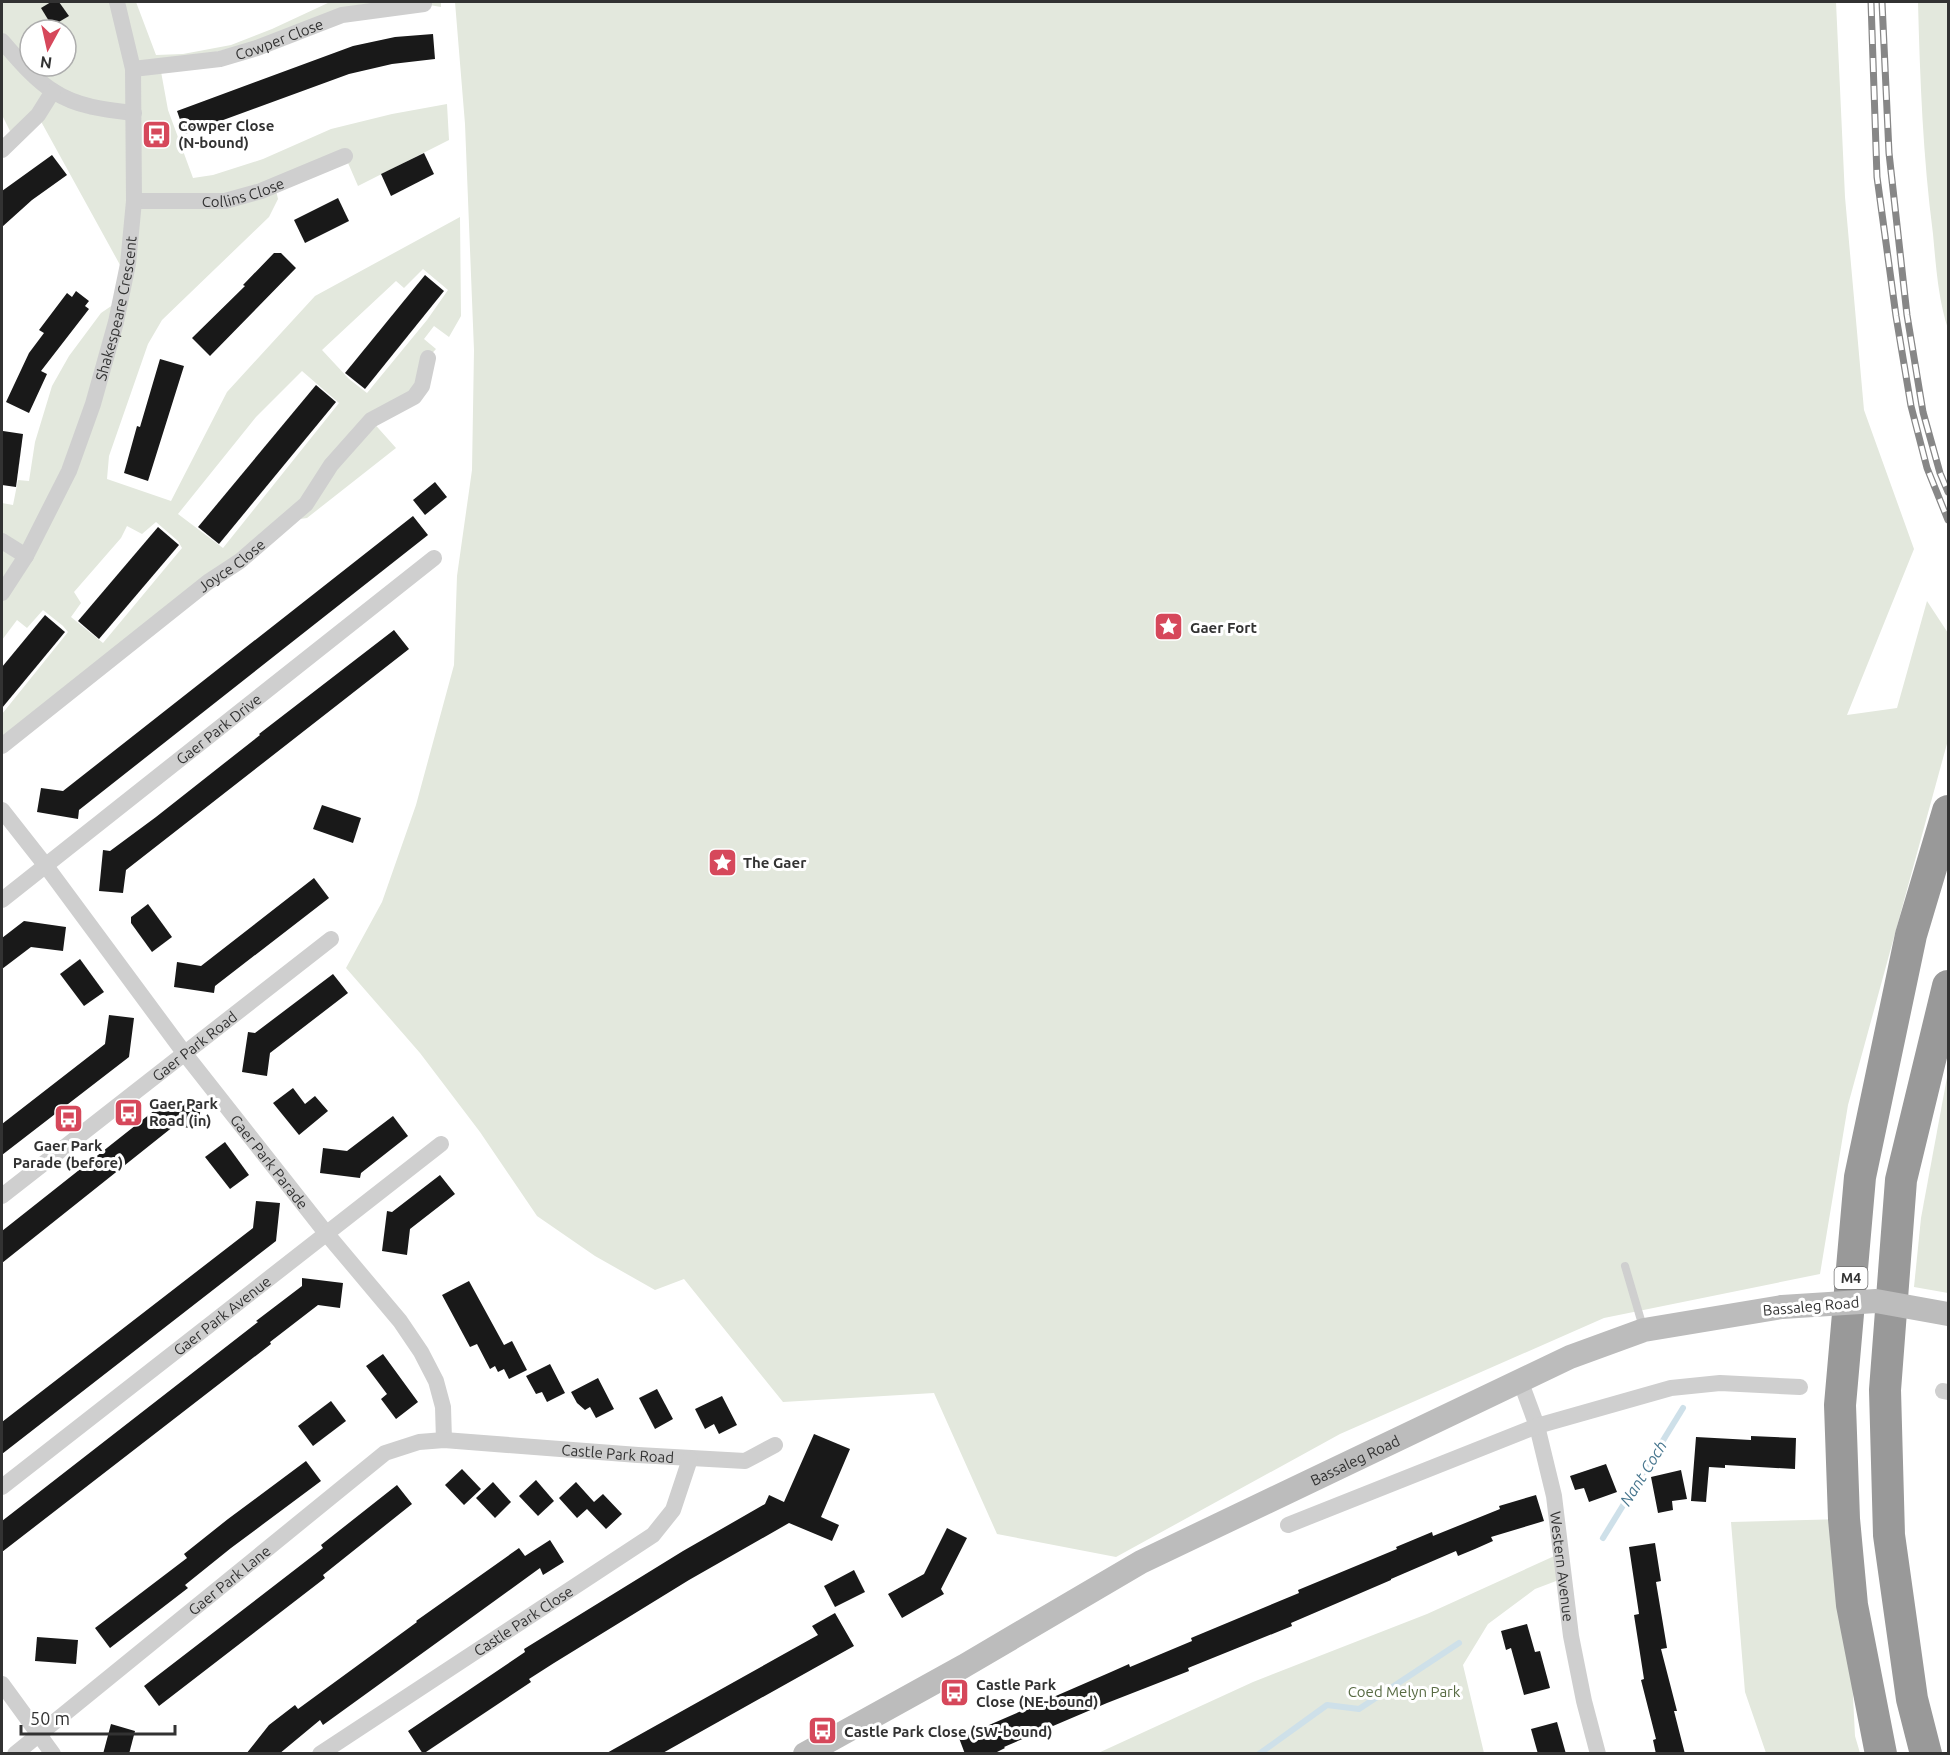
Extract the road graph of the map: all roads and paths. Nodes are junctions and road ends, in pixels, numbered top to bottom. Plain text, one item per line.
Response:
1 (117, 2) edge
2 (424, 4) dead end
3 (2, 41) edge
4 (133, 69) junction
5 (53, 91) junction
6 (134, 113) junction
7 (2, 150) edge
8 (345, 156) dead end
9 (134, 201) junction
10 (428, 358) dead end
11 (2, 541) edge
12 (26, 556) junction
13 (434, 558) dead end
14 (2, 593) edge
15 (2, 746) edge
16 (2, 810) edge
17 (1948, 811) edge
18 (46, 866) junction
19 (2, 900) edge
20 (331, 939) dead end
21 (1948, 986) edge
22 (184, 1054) junction
23 (441, 1144) dead end
24 (2, 1196) edge
25 (326, 1233) junction
26 (1625, 1266) dead end
27 (1948, 1314) edge
28 (1644, 1330) junction
29 (1520, 1380) junction
30 (1800, 1386) dead end
31 (1537, 1426) junction
32 (451, 1440) junction
33 (775, 1445) dead end
34 (690, 1459) junction
35 (2, 1487) edge
36 (1288, 1525) dead end
37 (2, 1684) edge
38 (40, 1734) junction
39 (15, 1754) edge
40 (53, 1754) edge
41 (320, 1754) edge
42 (805, 1754) edge
43 (1598, 1754) edge
44 (1881, 1754) edge
45 (1926, 1754) edge

1 - 4 street, Shakespeare Crescent
2 - 4 street, Cowper Close
3 - 5 street
4 - 6 street, Shakespeare Crescent
5 - 6 street
5 - 7 street
6 - 9 street, Shakespeare Crescent
8 - 9 street, Collins Close
9 - 12 street, Shakespeare Crescent
10 - 15 street, Joyce Close
11 - 12 street
12 - 14 street, Shakespeare Crescent
13 - 18 street, Gaer Park Drive
16 - 18 street, Gaer Park Parade
17 - 44 highway, M4
18 - 19 street, Gaer Park Drive
18 - 22 street, Gaer Park Parade
20 - 22 street, Gaer Park Road
21 - 45 highway
22 - 24 street, Gaer Park Road
22 - 25 street, Gaer Park Parade
23 - 25 street, Gaer Park Avenue
25 - 32 street, Gaer Park Parade
25 - 35 street, Gaer Park Avenue
26 - 28 lane
27 - 28 street, Bassaleg Road, bridge
28 - 29 street, Bassaleg Road
29 - 31 street, Western Avenue
29 - 42 street, Bassaleg Road
30 - 31 street
31 - 36 street
31 - 43 street, Western Avenue
32 - 34 street, Castle Park Road
32 - 38 street, Gaer Park Lane
33 - 34 street, Castle Park Road
34 - 41 street, Castle Park Close
37 - 38 street
38 - 39 street, Gaer Park Lane
38 - 40 street

